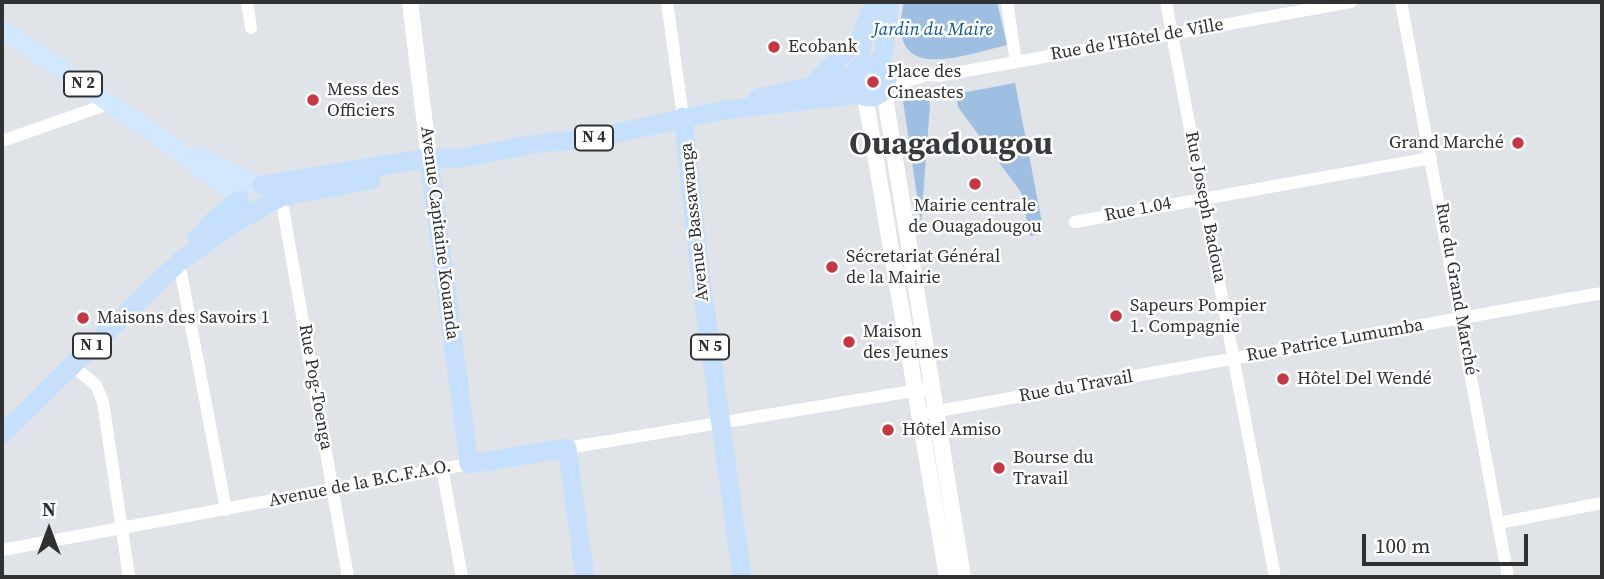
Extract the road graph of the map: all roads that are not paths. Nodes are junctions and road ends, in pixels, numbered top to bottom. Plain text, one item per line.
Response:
1 (247, 2) edge
2 (410, 2) edge
3 (667, 2) edge
4 (875, 2) edge
5 (890, 2) edge
6 (1007, 2) edge
7 (1166, 2) edge
8 (1351, 2) edge
9 (1401, 2) edge
10 (251, 28) dead end
11 (2, 29) edge
12 (1172, 33) junction
13 (863, 35) junction
14 (1016, 62) junction
15 (884, 79) junction
16 (813, 83) junction
17 (860, 84) junction
18 (111, 103) junction
19 (724, 110) junction
20 (683, 117) junction
21 (164, 140) junction
22 (2, 141) edge
23 (1431, 158) junction
24 (429, 163) junction
25 (258, 184) junction
26 (1202, 197) junction
27 (256, 203) junction
28 (1074, 222) dead end
29 (181, 260) junction
30 (913, 268) junction
31 (893, 271) junction
32 (1602, 293) edge
33 (1461, 319) junction
34 (1234, 360) junction
35 (73, 366) junction
36 (931, 388) junction
37 (914, 391) junction
38 (936, 411) junction
39 (919, 414) junction
40 (720, 425) junction
41 (2, 434) edge
42 (567, 448) junction
43 (469, 464) junction
44 (442, 468) junction
45 (333, 490) junction
46 (1602, 503) edge
47 (226, 510) junction
48 (1499, 523) junction
49 (122, 529) junction
50 (2, 550) edge
51 (129, 577) edge
52 (348, 577) edge
53 (462, 577) edge
54 (581, 577) edge
55 (742, 577) edge
56 (947, 577) edge
57 (963, 577) edge
58 (1275, 577) edge
59 (1508, 577) edge

1 - 10 street
2 - 24 street, Avenue Capitaine Kouanda
3 - 20 street
4 - 13 highway, N 4
5 - 15 highway
6 - 14 street
7 - 12 street, Rue Joseph Badoua
8 - 12 street, Rue de l'Hôtel de Ville
9 - 23 street, Rue du Grand Marché
11 - 18 main road, N 2
12 - 14 street, Rue de l'Hôtel de Ville
12 - 26 street, Rue Joseph Badoua
13 - 16 highway, N 4
13 - 17 highway
14 - 15 street, Rue de l'Hôtel de Ville
15 - 17 highway, N 4
15 - 17 highway, N 4
15 - 30 street
16 - 17 highway
16 - 19 highway, N 4
17 - 19 highway, N 4
17 - 31 street
18 - 21 main road, N 2
18 - 22 street
19 - 20 highway, N 4
20 - 24 highway, N 4
20 - 40 highway, Avenue Bassawanga / N 5
21 - 25 main road, N 2
21 - 27 main road, N 2
23 - 26 street, Rue 1.04
23 - 33 street, Rue du Grand Marché
24 - 25 highway, N 4
24 - 27 highway, N 4
24 - 43 highway, Avenue Capitaine Kouanda
25 - 27 highway
26 - 28 street, Rue 1.04
26 - 34 street, Rue Joseph Badoua
27 - 29 highway, N 1
27 - 45 street, Rue Pog-Toenga
29 - 35 highway, N 1
29 - 47 street
30 - 31 street
30 - 36 street
31 - 37 street
32 - 33 street, Rue Patrice Lumumba
33 - 34 street, Rue Patrice Lumumba
33 - 48 street, Rue du Grand Marché
34 - 38 street, Rue du Travail
34 - 58 street, Rue Joseph Badoua
35 - 41 highway, N 1
35 - 49 street
36 - 37 street
36 - 38 street
37 - 39 street
37 - 40 street
38 - 39 street, Rue du Travail
38 - 57 street
39 - 56 street
40 - 42 street, Avenue de la B.C.F.A.O.
40 - 55 highway, Avenue Bassawanga / N 5
42 - 43 highway, Avenue de la B.C.F.A.O.
42 - 54 highway
43 - 44 street, Avenue de la B.C.F.A.O.
44 - 45 street, Avenue de la B.C.F.A.O.
44 - 53 street
45 - 47 street, Avenue de la B.C.F.A.O.
45 - 52 street, Rue Pog-Toenga
46 - 48 street
47 - 49 street, Avenue de la B.C.F.A.O.
48 - 59 street, Rue du Grand Marché
49 - 50 street, Avenue de la B.C.F.A.O.
49 - 51 street

